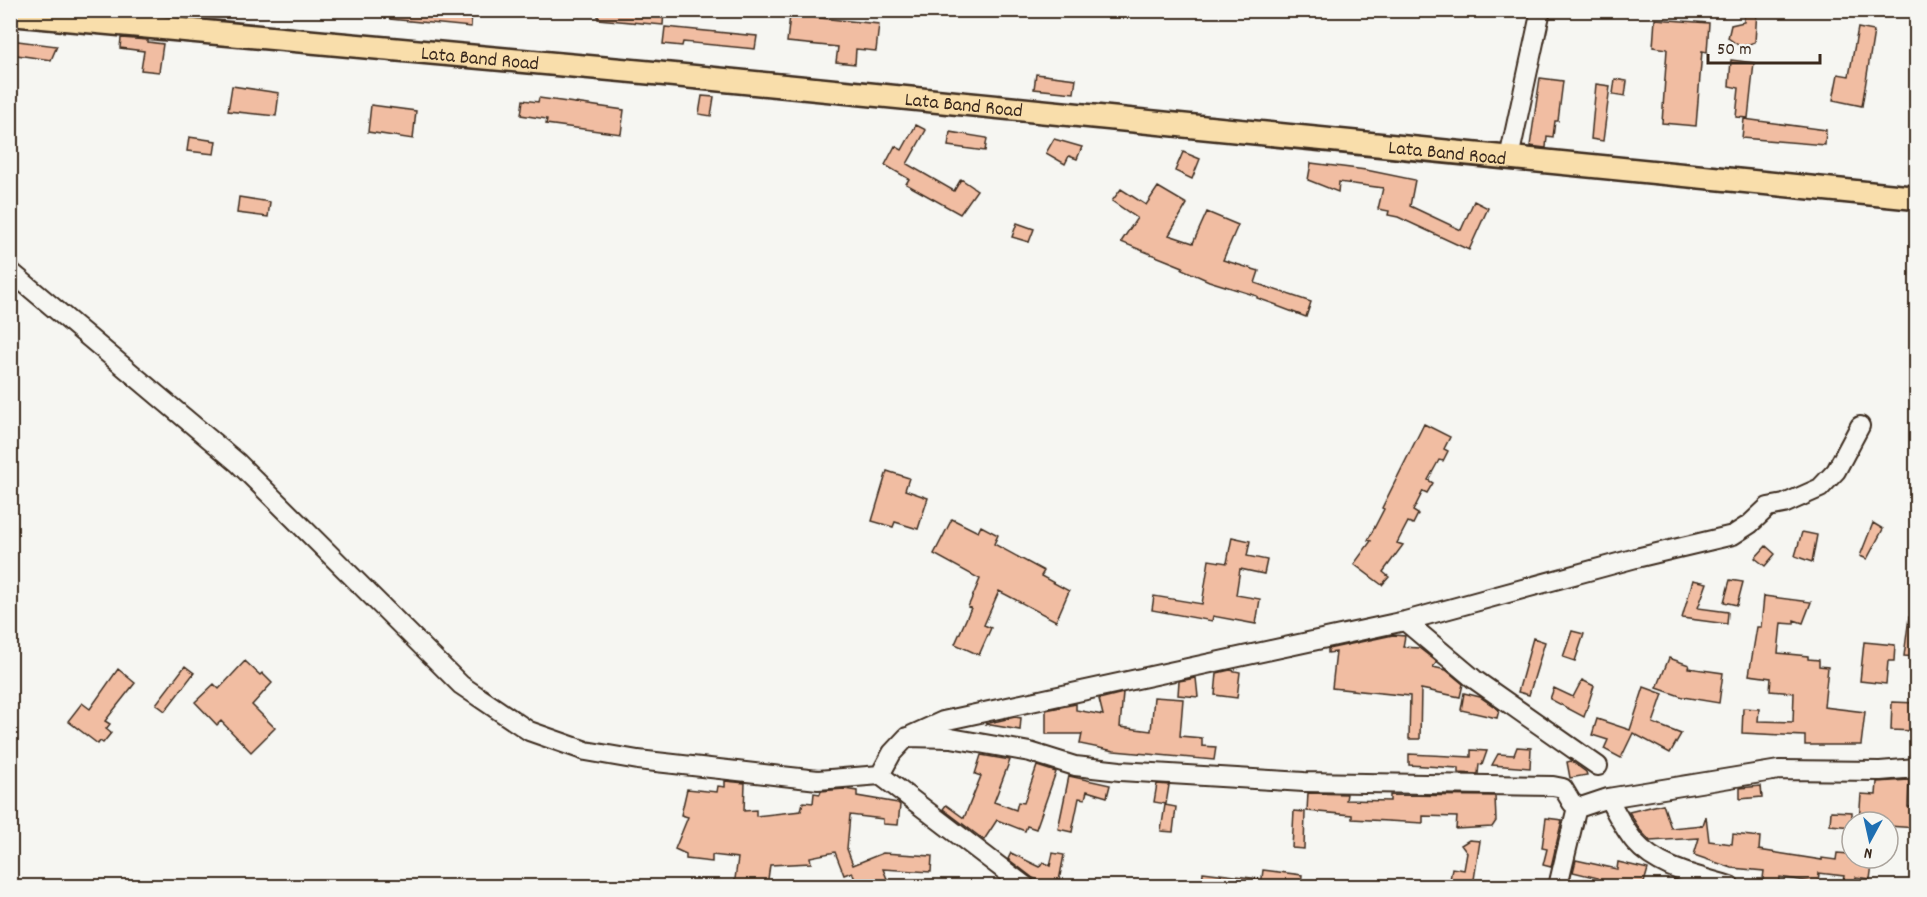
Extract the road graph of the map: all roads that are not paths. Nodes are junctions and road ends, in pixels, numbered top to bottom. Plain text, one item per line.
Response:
1 (1541, 10) edge
2 (10, 14) edge
3 (1509, 158) junction
4 (1917, 198) edge
5 (10, 271) edge
6 (1860, 426) dead end
7 (1405, 621) junction
8 (907, 737) junction
9 (1598, 766) dead end
10 (1917, 768) edge
11 (880, 775) junction
12 (1608, 798) junction
13 (1577, 807) junction
14 (1025, 886) edge
15 (1558, 886) edge
16 (1730, 886) edge

1 - 3 street
2 - 3 main road, Lata Band Road
3 - 4 main road, Lata Band Road
5 - 11 street
6 - 7 street
7 - 8 street
7 - 9 street
8 - 11 street
8 - 13 street
10 - 12 street
11 - 14 street
12 - 13 street
12 - 16 street
13 - 15 street

